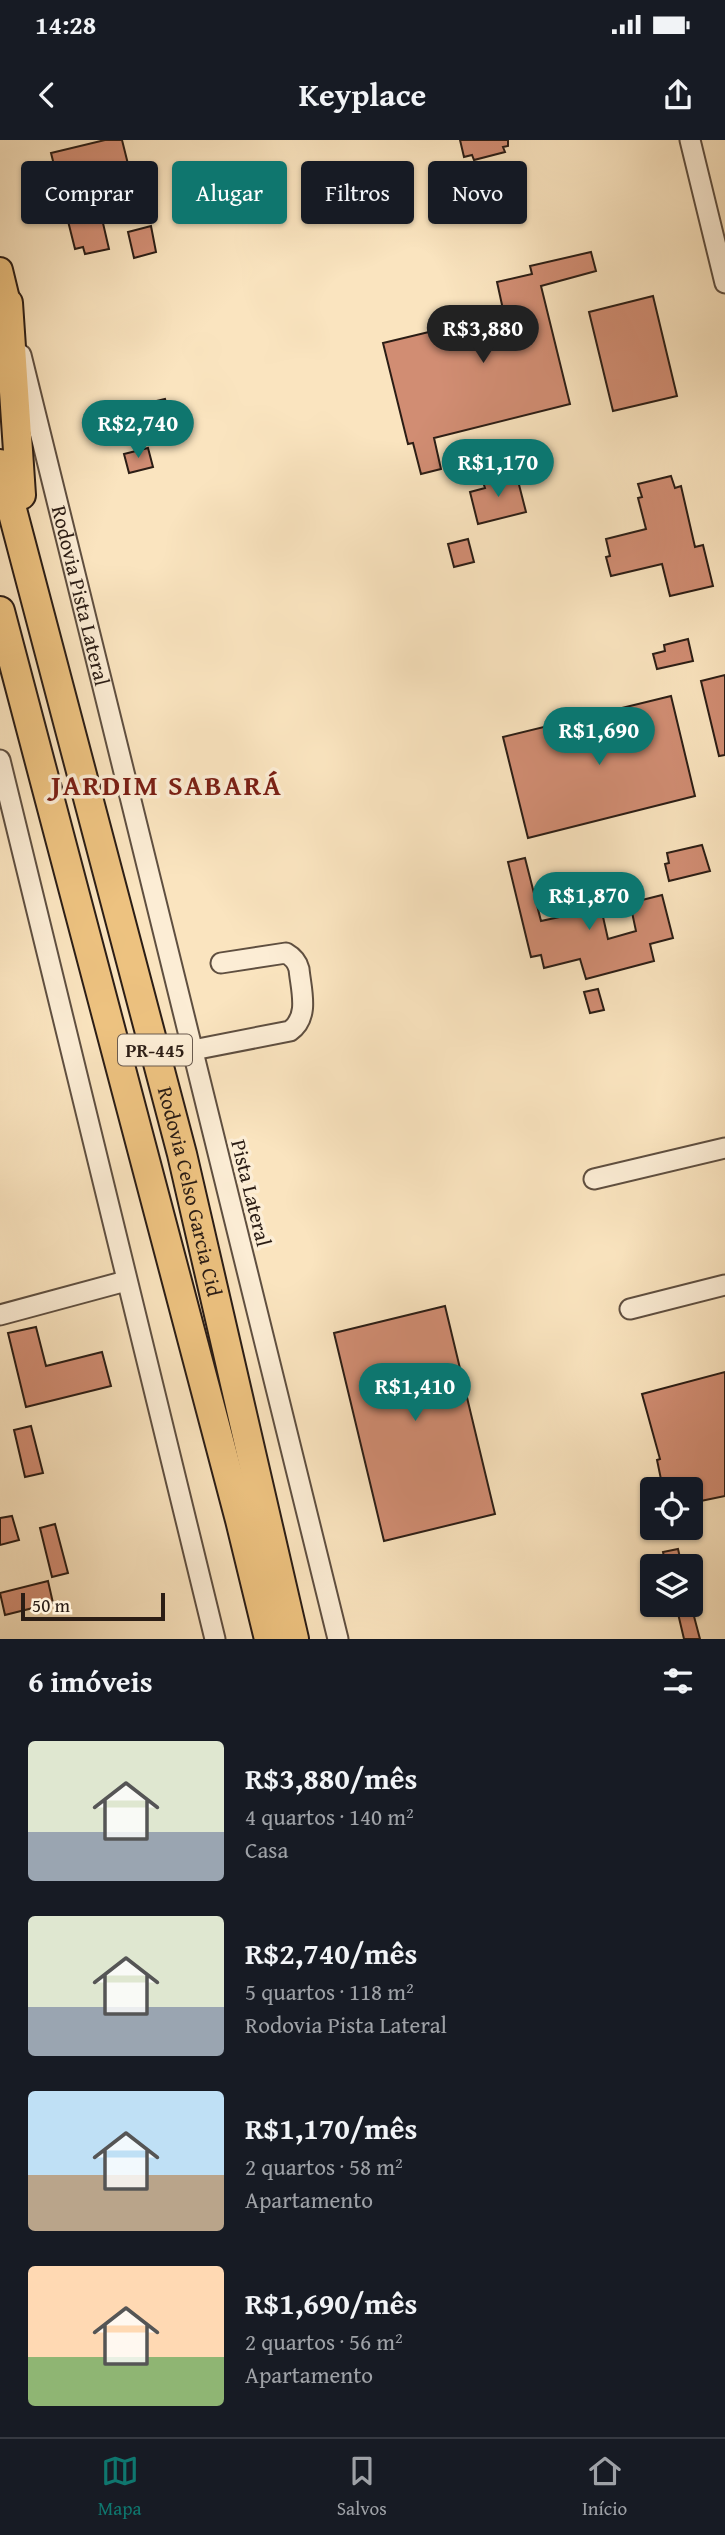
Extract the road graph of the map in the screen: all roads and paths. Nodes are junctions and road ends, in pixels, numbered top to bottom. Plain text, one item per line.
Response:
1 (690, 140) edge
2 (0, 270) edge
3 (725, 283) edge
4 (8, 303) junction
5 (0, 464) edge
6 (25, 557) junction
7 (0, 611) edge
8 (120, 758) joint
9 (0, 760) edge
10 (221, 963) dead end
11 (193, 1050) junction
12 (725, 1148) edge
13 (594, 1179) dead end
14 (126, 1281) junction
15 (725, 1285) edge
16 (630, 1309) dead end
17 (0, 1315) edge
18 (215, 1639) edge
19 (269, 1639) edge
20 (294, 1639) edge
21 (338, 1639) edge

1 - 3 street
2 - 4 main road, Rodovia Pista Lateral / PR-445
4 - 6 highway
4 - 8 street, Rodovia Pista Lateral / PR-445
5 - 6 highway, Rodovia Celso Garcia Cid / PR-445
6 - 20 highway, Rodovia Celso Garcia Cid / PR-445
7 - 19 highway, Rodovia Celso Garcia Cid / PR-445
8 - 11 street, Pista Lateral / PR-445
9 - 14 street
10 - 11 street
11 - 21 street, Pista Lateral / PR-445
12 - 13 street
14 - 17 street
14 - 18 street
15 - 16 street

